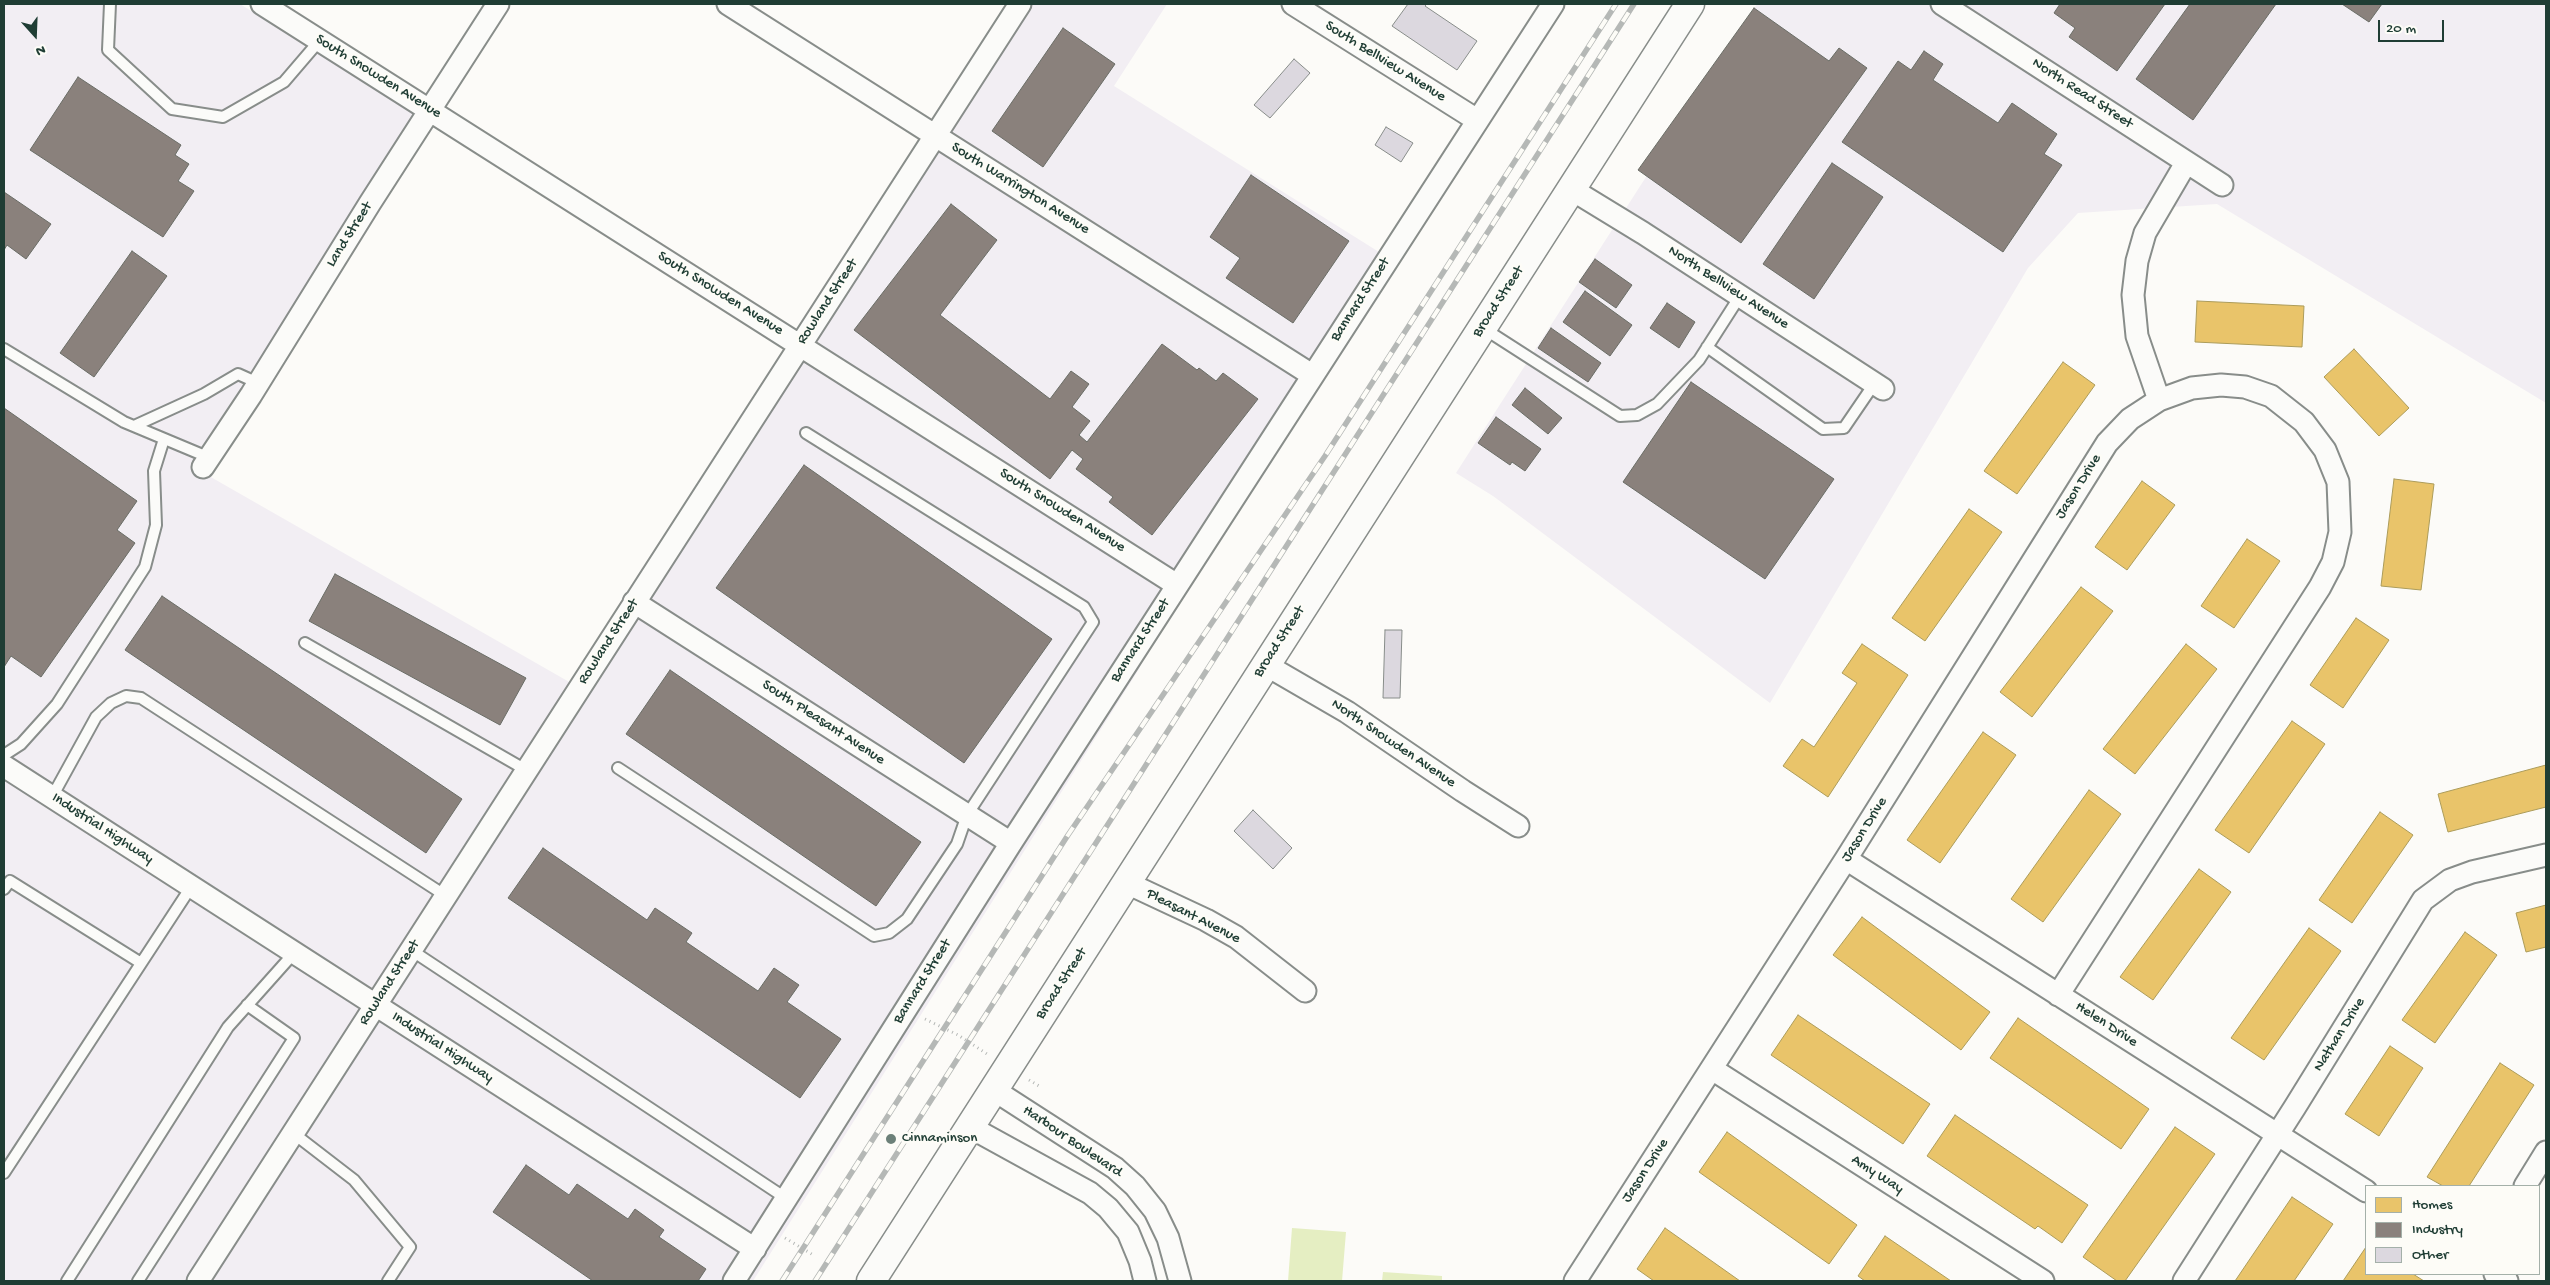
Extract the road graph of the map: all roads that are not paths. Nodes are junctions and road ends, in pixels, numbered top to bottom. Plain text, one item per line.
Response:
1 (110, 4) edge
2 (262, 4) edge
3 (498, 4) edge
4 (728, 4) edge
5 (1020, 4) edge
6 (1293, 4) edge
7 (1553, 4) edge
8 (1690, 4) edge
9 (1942, 4) edge
10 (320, 40) junction
11 (430, 110) junction
12 (1477, 120) junction
13 (935, 135) junction
14 (2186, 162) junction
15 (2222, 185) dead end
16 (1571, 189) junction
17 (1740, 296) junction
18 (1482, 328) junction
19 (800, 345) junction
20 (1707, 347) junction
21 (4, 349) edge
22 (1312, 375) junction
23 (258, 383) junction
24 (1878, 387) joint
25 (2159, 400) junction
26 (134, 426) junction
27 (806, 433) dead end
28 (164, 439) junction
29 (206, 462) joint
30 (1178, 585) junction
31 (634, 602) junction
32 (305, 643) dead end
33 (1266, 666) junction
34 (4, 755) edge
35 (4, 766) edge
36 (618, 768) dead end
37 (526, 770) junction
38 (52, 797) junction
39 (967, 815) junction
40 (1518, 826) dead end
41 (1011, 843) junction
42 (2546, 855) edge
43 (1846, 860) junction
44 (1126, 883) junction
45 (191, 887) junction
46 (4, 889) edge
47 (446, 896) junction
48 (411, 950) junction
49 (294, 953) junction
50 (142, 963) junction
51 (1305, 991) dead end
52 (2058, 995) junction
53 (247, 1005) junction
54 (375, 1005) junction
55 (1712, 1068) junction
56 (994, 1090) junction
57 (970, 1127) junction
58 (293, 1133) junction
59 (2277, 1135) junction
60 (2546, 1152) edge
61 (4, 1173) edge
62 (2525, 1185) edge
63 (2365, 1191) edge
64 (1141, 1193) junction
65 (787, 1199) junction
66 (1112, 1213) junction
67 (754, 1249) junction
68 (67, 1281) edge
69 (138, 1281) edge
70 (198, 1281) edge
71 (388, 1281) edge
72 (734, 1281) edge
73 (871, 1281) edge
74 (1145, 1281) edge
75 (1180, 1281) edge
76 (1575, 1281) edge
77 (2043, 1281) edge
78 (2184, 1281) edge

1 - 10 lane
2 - 10 street, South Snowden Avenue
3 - 11 street, Land Street
4 - 13 street, South Warrington Avenue
5 - 13 street, Rowland Street
6 - 12 street, South Bellview Avenue
7 - 12 street, Bannard Street
8 - 16 main road, Broad Street
9 - 14 street, North Read Street
10 - 11 street, South Snowden Avenue
11 - 19 street, South Snowden Avenue
11 - 23 street, Land Street
12 - 22 street, Bannard Street
13 - 19 street, Rowland Street
13 - 22 street, South Warrington Avenue
14 - 15 street, North Read Street
14 - 25 street
16 - 17 street, North Bellview Avenue
16 - 18 main road, Broad Street
17 - 20 lane
17 - 24 street, North Bellview Avenue
18 - 20 lane
18 - 33 main road, Broad Street
19 - 30 street, South Snowden Avenue
19 - 31 street, Rowland Street
20 - 24 lane
21 - 26 lane
22 - 30 street, Bannard Street
23 - 26 lane
23 - 29 street, Land Street
25 - 43 street, Jason Drive
25 - 52 street, Jason Drive
26 - 28 lane
27 - 39 lane
28 - 29 lane
28 - 34 lane
30 - 41 street, Bannard Street
31 - 37 street, Rowland Street
31 - 39 street, South Pleasant Avenue
32 - 37 lane
33 - 40 street, North Snowden Avenue
33 - 44 main road, Broad Street
35 - 38 street, Industrial Highway
36 - 39 lane
37 - 47 street, Rowland Street
38 - 45 street, Industrial Highway
38 - 47 lane
39 - 41 street, South Pleasant Avenue
41 - 65 street, Bannard Street
42 - 59 street, Nathan Drive
43 - 52 street, Helen Drive
43 - 55 street, Jason Drive
44 - 51 street, Pleasant Avenue
44 - 56 main road, Broad Street
45 - 49 street, Industrial Highway
45 - 50 lane
46 - 50 lane
47 - 48 street, Rowland Street
48 - 54 street, Rowland Street
48 - 65 lane
49 - 53 lane
49 - 54 street, Industrial Highway
50 - 61 lane
52 - 59 street, Helen Drive
53 - 68 lane
53 - 69 lane
54 - 58 street, Rowland Street
54 - 67 street, Industrial Highway
55 - 76 street, Jason Drive
55 - 77 street, Amy Way
56 - 57 main road, Broad Street
56 - 64 street, Harbour Boulevard
57 - 66 street
57 - 73 main road, Broad Street
58 - 70 street, Rowland Street
58 - 71 lane
59 - 63 street, Helen Drive
59 - 78 street, Nathan Drive
60 - 62 street
64 - 66 street
64 - 75 street, Harbour Boulevard
65 - 67 street, Bannard Street
66 - 74 street
67 - 72 street, Bannard Street

